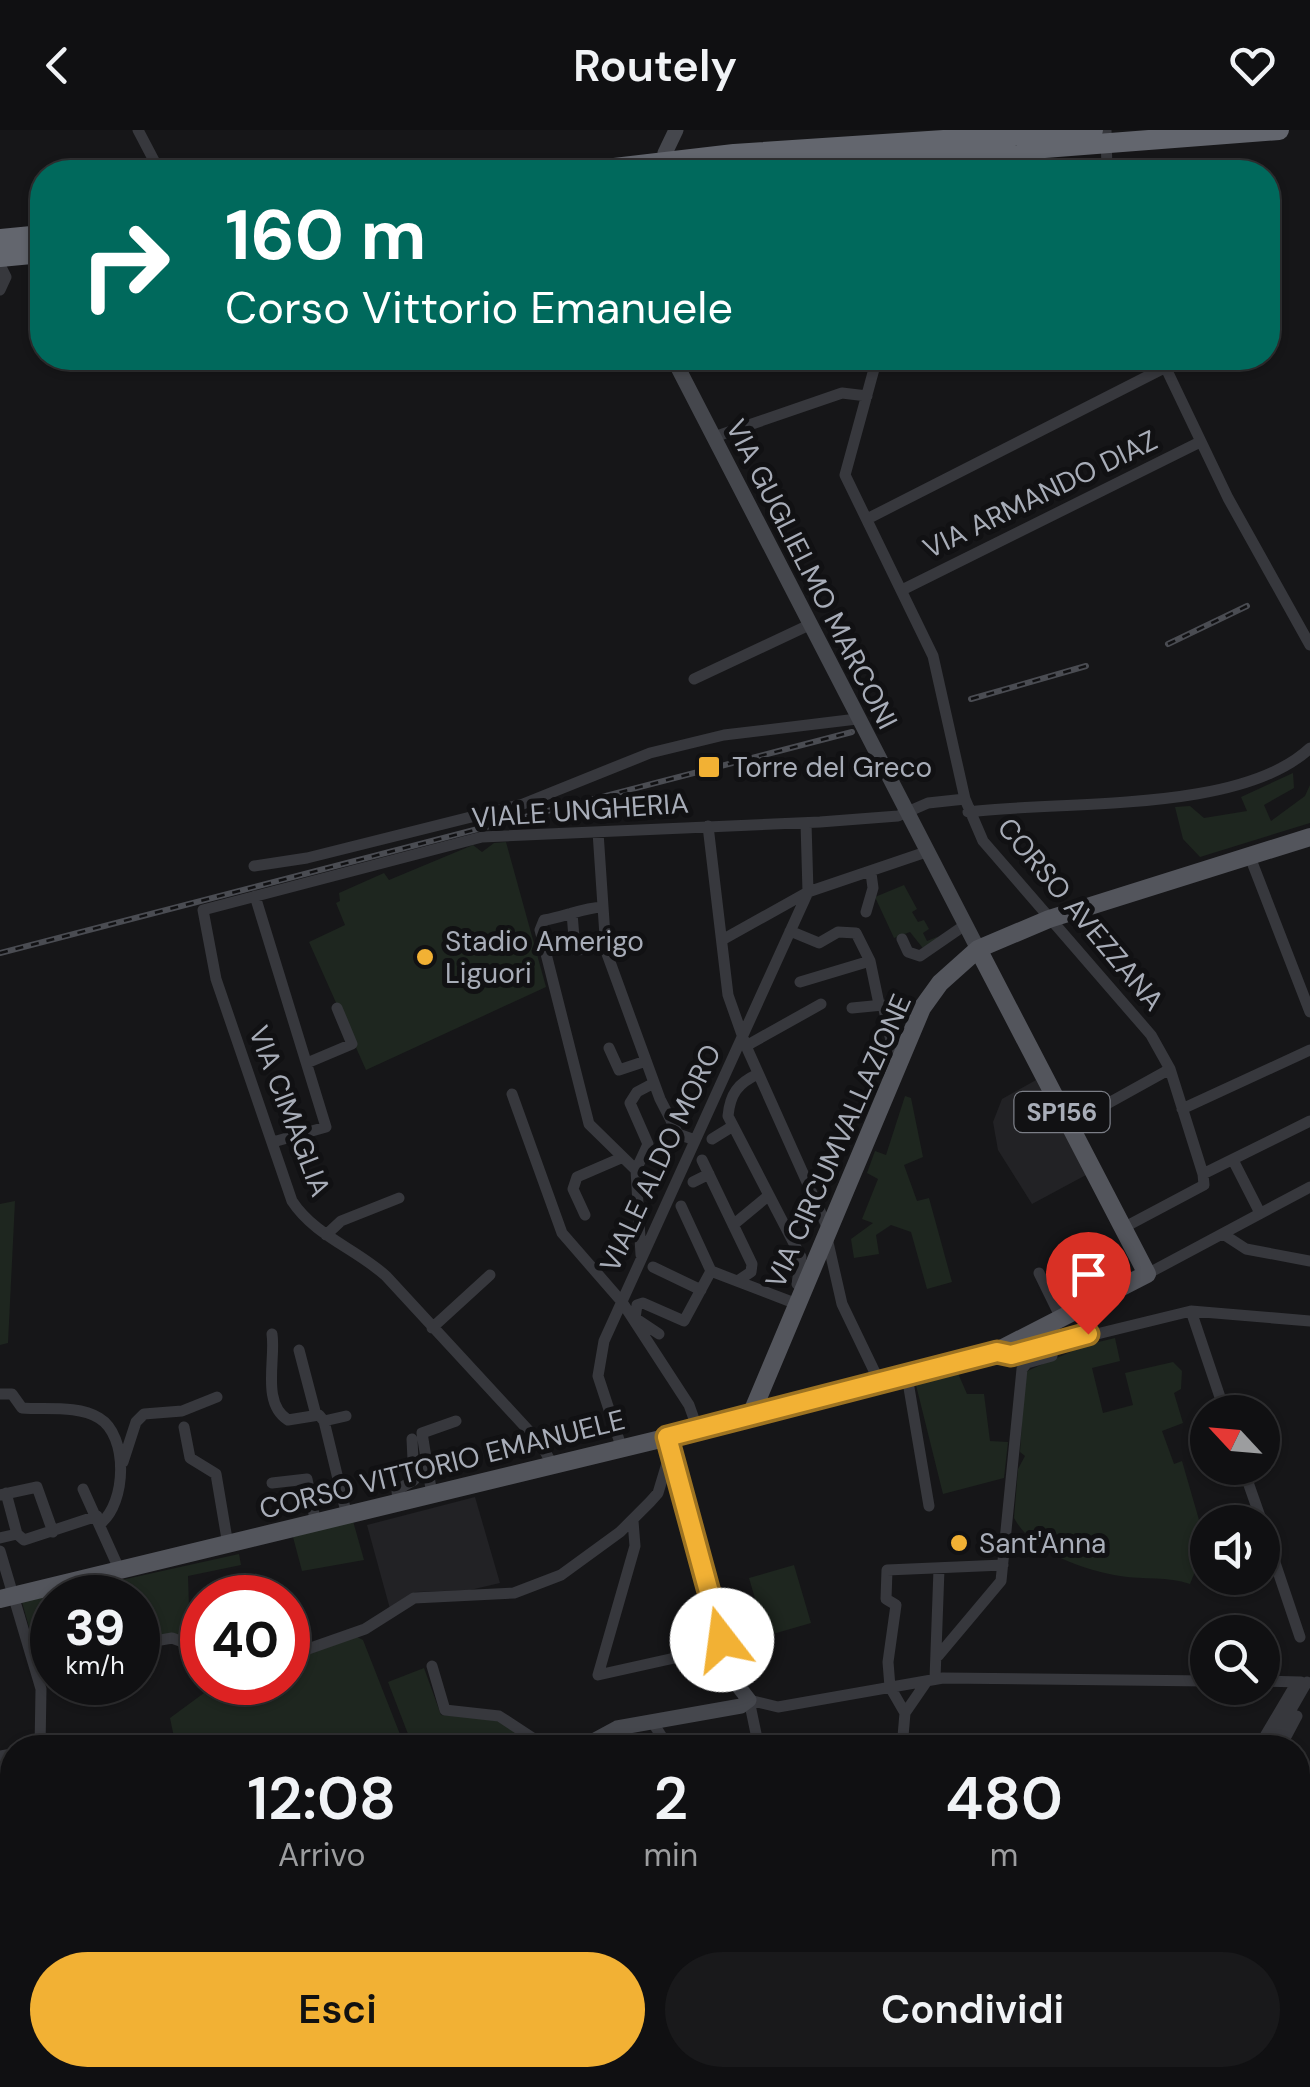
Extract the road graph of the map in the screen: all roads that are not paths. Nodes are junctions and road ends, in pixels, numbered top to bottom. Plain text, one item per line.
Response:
1 (138, 130) edge
2 (676, 130) edge
3 (1093, 130) edge
4 (1106, 130) edge
5 (1280, 130) edge
6 (664, 153) dead end
7 (154, 160) edge
8 (683, 160) edge
9 (889, 160) edge
10 (1108, 160) edge
11 (30, 241) edge
12 (30, 253) edge
13 (3, 254) edge
14 (0, 290) edge
15 (679, 370) edge
16 (874, 370) edge
17 (1148, 370) edge
18 (1167, 370) edge
19 (866, 396) junction
20 (714, 437) junction
21 (1200, 442) junction
22 (867, 518) junction
23 (902, 590) junction
24 (810, 625) junction
25 (1310, 645) edge
26 (694, 679) dead end
27 (857, 719) junction
28 (1310, 748) edge
29 (966, 806) junction
30 (907, 812) junction
31 (806, 823) junction
32 (708, 826) junction
33 (598, 832) junction
34 (1310, 837) edge
35 (926, 852) junction
36 (1250, 857) junction
37 (254, 866) dead end
38 (871, 872) junction
39 (808, 892) junction
40 (255, 896) junction
41 (603, 907) junction
42 (203, 910) joint
43 (866, 912) dead end
44 (572, 913) junction
45 (1049, 919) junction
46 (965, 926) junction
47 (790, 931) junction
48 (902, 939) dead end
49 (722, 940) junction
50 (606, 948) junction
51 (978, 949) junction
52 (870, 962) junction
53 (800, 982) dead end
54 (822, 1004) dead end
55 (880, 1004) junction
56 (336, 1008) dead end
57 (852, 1008) dead end
58 (1310, 1012) edge
59 (744, 1042) junction
60 (609, 1048) dead end
61 (1310, 1050) edge
62 (646, 1062) junction
63 (306, 1063) junction
64 (897, 1066) junction
65 (1170, 1069) junction
66 (758, 1074) junction
67 (654, 1083) junction
68 (512, 1094) dead end
69 (1182, 1109) junction
70 (1310, 1121) edge
71 (1069, 1125) junction
72 (733, 1126) junction
73 (712, 1138) dead end
74 (696, 1140) junction
75 (273, 1142) junction
76 (621, 1158) junction
77 (702, 1160) dead end
78 (1232, 1160) junction
79 (636, 1170) junction
80 (709, 1174) junction
81 (1203, 1174) junction
82 (692, 1182) dead end
83 (1310, 1187) edge
84 (768, 1196) junction
85 (399, 1198) dead end
86 (681, 1206) dead end
87 (1260, 1213) junction
88 (584, 1215) dead end
89 (733, 1225) junction
90 (1123, 1228) junction
91 (827, 1231) junction
92 (1223, 1234) junction
93 (326, 1235) junction
94 (641, 1260) junction
95 (1310, 1261) edge
96 (653, 1267) dead end
97 (711, 1271) junction
98 (1039, 1273) dead end
99 (1147, 1274) junction
100 (490, 1275) dead end
101 (739, 1280) dead end
102 (701, 1290) junction
103 (622, 1302) junction
104 (793, 1303) junction
105 (1082, 1308) junction
106 (1191, 1311) junction
107 (1061, 1318) junction
108 (1310, 1322) edge
109 (432, 1328) junction
110 (272, 1334) dead end
111 (659, 1334) dead end
112 (1088, 1334) junction
113 (1054, 1343) junction
114 (299, 1350) dead end
115 (997, 1352) junction
116 (907, 1376) junction
117 (880, 1383) junction
118 (0, 1394) edge
119 (1219, 1395) edge
120 (217, 1397) dead end
121 (346, 1416) dead end
122 (750, 1417) junction
123 (320, 1418) junction
124 (456, 1420) dead end
125 (184, 1427) dead end
126 (698, 1430) junction
127 (412, 1439) dead end
128 (669, 1443) junction
129 (622, 1449) junction
130 (124, 1462) junction
131 (553, 1466) junction
132 (272, 1482) dead end
133 (83, 1489) dead end
134 (3, 1494) edge
135 (432, 1496) junction
136 (398, 1504) junction
137 (929, 1506) dead end
138 (346, 1516) junction
139 (99, 1520) junction
140 (633, 1522) junction
141 (316, 1524) junction
142 (53, 1532) junction
143 (17, 1534) junction
144 (0, 1538) edge
145 (228, 1545) junction
146 (0, 1551) edge
147 (1003, 1566) junction
148 (939, 1569) junction
149 (120, 1571) junction
150 (1280, 1577) edge
151 (8, 1598) edge
152 (1300, 1636) dead end
153 (724, 1647) junction
154 (30, 1648) edge
155 (310, 1648) edge
156 (938, 1656) junction
157 (432, 1666) dead end
158 (931, 1680) junction
159 (1190, 1681) edge
160 (1280, 1682) edge
161 (1306, 1684) edge
162 (890, 1687) junction
163 (749, 1700) junction
164 (41, 1705) edge
165 (905, 1713) junction
166 (653, 1723) junction
167 (40, 1735) edge
168 (528, 1735) edge
169 (604, 1735) edge
170 (661, 1735) edge
171 (757, 1735) edge
172 (903, 1735) edge
173 (1268, 1735) edge
174 (1277, 1735) edge
175 (1285, 1735) edge

1 - 7 street
2 - 6 street
3 - 8 highway
4 - 10 street
5 - 9 highway
11 - 13 highway
12 - 13 highway
13 - 14 street
15 - 20 street, VIA GUGLIELMO MARCONI / SP156
16 - 19 street, CORSO AVEZZANA
17 - 22 street
18 - 21 street
19 - 20 street
19 - 22 street, CORSO AVEZZANA
20 - 24 street, VIA GUGLIELMO MARCONI / SP156
21 - 23 street, VIA ARMANDO DIAZ
21 - 25 street
22 - 23 street, CORSO AVEZZANA
23 - 29 street, CORSO AVEZZANA
24 - 26 street
24 - 27 street, VIA GUGLIELMO MARCONI / SP156
27 - 30 street, VIA GUGLIELMO MARCONI / SP156
27 - 37 street
28 - 29 street, VIALE UNGHERIA
29 - 30 street, VIALE UNGHERIA
29 - 45 street, CORSO AVEZZANA
30 - 31 street, VIALE UNGHERIA
30 - 35 street, SP156
31 - 32 street, VIALE UNGHERIA
31 - 39 street
32 - 33 street, VIALE UNGHERIA
32 - 49 street
33 - 40 street, VIALE UNGHERIA
33 - 41 street
34 - 36 main road, VIA CIRCUMVALLAZIONE
35 - 38 street
35 - 46 street, SP156
36 - 45 main road, VIA CIRCUMVALLAZIONE
36 - 58 street
38 - 39 street
38 - 43 street
39 - 47 street, VIALE ALDO MORO
39 - 49 street
40 - 42 street, VIALE UNGHERIA
40 - 63 street
41 - 44 street
41 - 50 street
42 - 75 street, VIA CIMAGLIA
44 - 50 street
44 - 76 street
45 - 51 main road, VIA CIRCUMVALLAZIONE
45 - 65 street, CORSO AVEZZANA
46 - 48 street
46 - 51 street, SP156
47 - 52 street
47 - 59 street, VIALE ALDO MORO
49 - 59 street
50 - 62 street
51 - 64 main road, VIA CIRCUMVALLAZIONE
51 - 71 main road, SP156
52 - 53 street
52 - 55 street
54 - 59 street
55 - 57 street
55 - 64 street
56 - 63 street
59 - 66 street
59 - 74 street, VIALE ALDO MORO
60 - 62 street
61 - 69 street
62 - 67 street
63 - 75 street
64 - 91 main road, VIA CIRCUMVALLAZIONE
65 - 69 street, CORSO AVEZZANA
65 - 71 street
66 - 72 street
66 - 91 street
67 - 74 street
67 - 79 street
68 - 103 street
69 - 81 street, CORSO AVEZZANA
70 - 78 street
71 - 90 main road, SP156
72 - 73 street
72 - 84 street
74 - 94 street, VIALE ALDO MORO
75 - 93 street, VIA CIMAGLIA
76 - 79 street
76 - 88 street
77 - 80 street
78 - 81 street
78 - 87 street
79 - 94 street
80 - 82 street
80 - 89 street
81 - 90 street
83 - 87 street
84 - 89 street
84 - 104 street
85 - 93 street
86 - 97 street
87 - 92 street
89 - 101 street
90 - 99 main road, SP156
91 - 104 main road, VIA CIRCUMVALLAZIONE
91 - 117 street
92 - 95 street
92 - 99 street
93 - 109 street, VIA CIMAGLIA
94 - 103 street, VIALE ALDO MORO
96 - 102 street
97 - 102 street
97 - 104 street
98 - 107 street
99 - 105 main road, CORSO VITTORIO EMANUELE
100 - 109 street
102 - 111 street
103 - 126 street
103 - 129 street, VIALE ALDO MORO
104 - 122 main road, VIA CIRCUMVALLAZIONE
105 - 107 main road, CORSO VITTORIO EMANUELE
105 - 112 street
106 - 108 street
106 - 112 street
106 - 119 street
107 - 115 main road, CORSO VITTORIO EMANUELE
109 - 131 street, VIA CIMAGLIA
110 - 123 street
112 - 113 street
113 - 115 street
113 - 147 street
114 - 123 street
115 - 116 main road, CORSO VITTORIO EMANUELE
116 - 117 main road, CORSO VITTORIO EMANUELE
116 - 137 street
117 - 122 main road, CORSO VITTORIO EMANUELE
118 - 130 street
120 - 130 street
121 - 123 street
122 - 126 main road, CORSO VITTORIO EMANUELE
123 - 138 street
124 - 135 street
125 - 145 street
126 - 128 main road, CORSO VITTORIO EMANUELE
127 - 136 street
128 - 129 main road, CORSO VITTORIO EMANUELE
128 - 140 street
128 - 153 street
129 - 131 main road, CORSO VITTORIO EMANUELE
130 - 139 street
131 - 135 main road, CORSO VITTORIO EMANUELE
132 - 141 street
133 - 139 street
134 - 142 street
134 - 143 street
135 - 136 main road, CORSO VITTORIO EMANUELE
136 - 138 main road, CORSO VITTORIO EMANUELE
138 - 141 main road, CORSO VITTORIO EMANUELE
139 - 142 street
139 - 149 street
140 - 153 street
140 - 155 street
141 - 145 main road, CORSO VITTORIO EMANUELE
142 - 143 street
143 - 144 street
145 - 149 main road, CORSO VITTORIO EMANUELE
146 - 151 street
147 - 148 street
147 - 156 street
148 - 156 street
148 - 162 street
149 - 151 main road, CORSO VITTORIO EMANUELE
150 - 152 street
151 - 154 street
153 - 163 street
156 - 158 street
157 - 168 street
158 - 159 street
158 - 162 street
158 - 165 street
160 - 161 street
161 - 173 street
161 - 174 street
161 - 175 street
162 - 163 street
162 - 165 street
163 - 166 street
163 - 171 street
164 - 167 street
165 - 172 street
166 - 169 street
166 - 170 street

